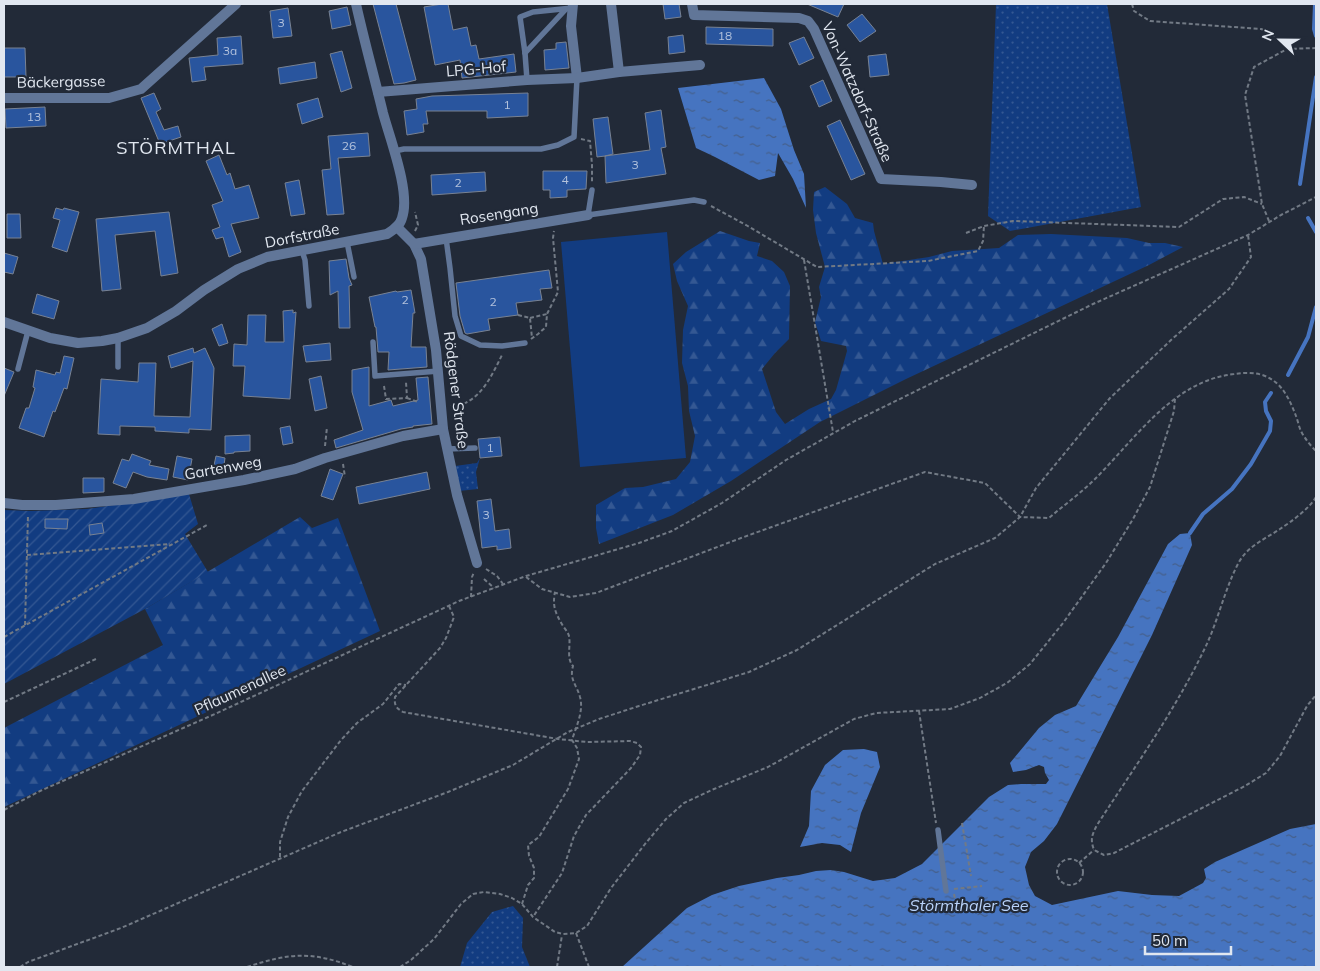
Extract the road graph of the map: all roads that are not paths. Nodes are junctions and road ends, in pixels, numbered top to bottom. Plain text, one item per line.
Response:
1 (236, 4) edge
2 (356, 4) edge
3 (611, 4) edge
4 (692, 4) edge
5 (571, 7) edge
6 (526, 53) junction
7 (700, 65) dead end
8 (619, 72) junction
9 (577, 78) junction
10 (527, 80) junction
11 (378, 92) junction
12 (4, 98) edge
13 (395, 151) junction
14 (972, 185) dead end
15 (592, 190) road end
16 (704, 202) road end
17 (588, 216) junction
18 (397, 227) junction
19 (446, 238) junction
20 (347, 242) junction
21 (414, 244) junction
22 (302, 250) junction
23 (354, 276) dead end
24 (309, 306) dead end
25 (4, 322) edge
26 (28, 331) junction
27 (118, 338) junction
28 (373, 342) dead end
29 (525, 343) road end
30 (118, 366) dead end
31 (18, 369) dead end
32 (439, 371) junction
33 (443, 429) junction
34 (475, 448) dead end
35 (447, 449) junction
36 (4, 503) edge
37 (477, 563) road end
38 (938, 830) road end
39 (946, 891) dead end

1 - 12 street, Bäckergasse
2 - 11 street
3 - 8 street
4 - 14 street, Von-Watzdorf-Straße
5 - 6 lane
5 - 6 lane
5 - 9 street
6 - 10 lane
7 - 8 street, LPG-Hof
8 - 9 street, LPG-Hof
9 - 10 street, LPG-Hof
9 - 13 lane
10 - 11 street, LPG-Hof
11 - 13 street
13 - 18 street
15 - 17 lane
16 - 17 lane
17 - 19 street, Rosengang
18 - 20 street, Dorfstraße
18 - 21 street, Rödgener Straße
19 - 21 street, Rosengang
19 - 29 lane
20 - 22 street, Dorfstraße
20 - 23 lane
21 - 32 street, Rödgener Straße
22 - 24 lane
22 - 27 street, Dorfstraße
25 - 26 street, Dorfstraße
26 - 27 street, Dorfstraße
26 - 31 lane
27 - 30 lane
28 - 32 lane
32 - 33 street, Rödgener Straße
33 - 35 street, Rödgener Straße
33 - 36 street, Gartenweg
34 - 35 lane
35 - 37 street, Rödgener Straße
38 - 39 lane

